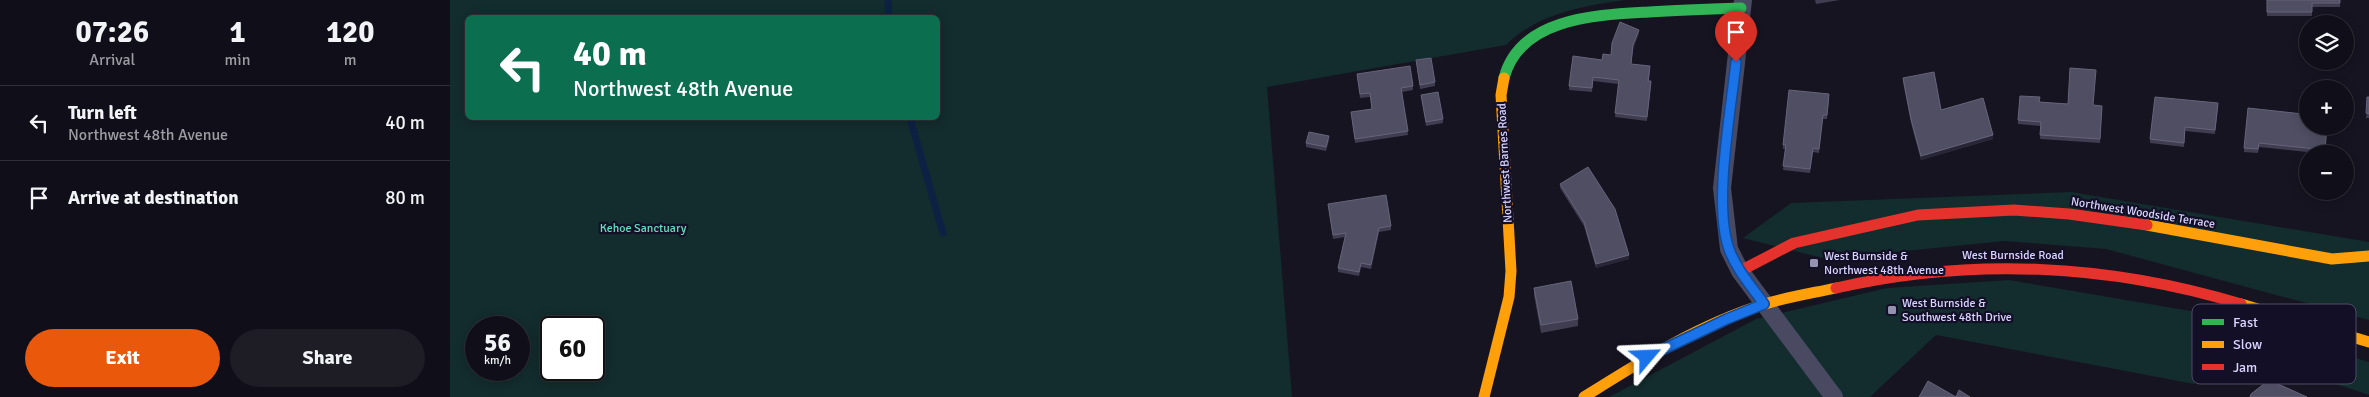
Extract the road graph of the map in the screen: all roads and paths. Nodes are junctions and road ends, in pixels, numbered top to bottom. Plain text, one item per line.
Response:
1 (1742, 4) edge
2 (2369, 256) edge
3 (1740, 271) junction
4 (1764, 304) junction
5 (2242, 304) edge
6 (2356, 338) edge
7 (2369, 342) edge
8 (1484, 397) edge
9 (1584, 397) edge
10 (1834, 397) edge

1 - 3 street
1 - 8 street, Northwest Barnes Road
2 - 3 street, Northwest Woodside Terrace
3 - 4 street
4 - 5 street, West Burnside Road
4 - 9 street, West Burnside Road
4 - 10 street
6 - 7 street, West Burnside Road

